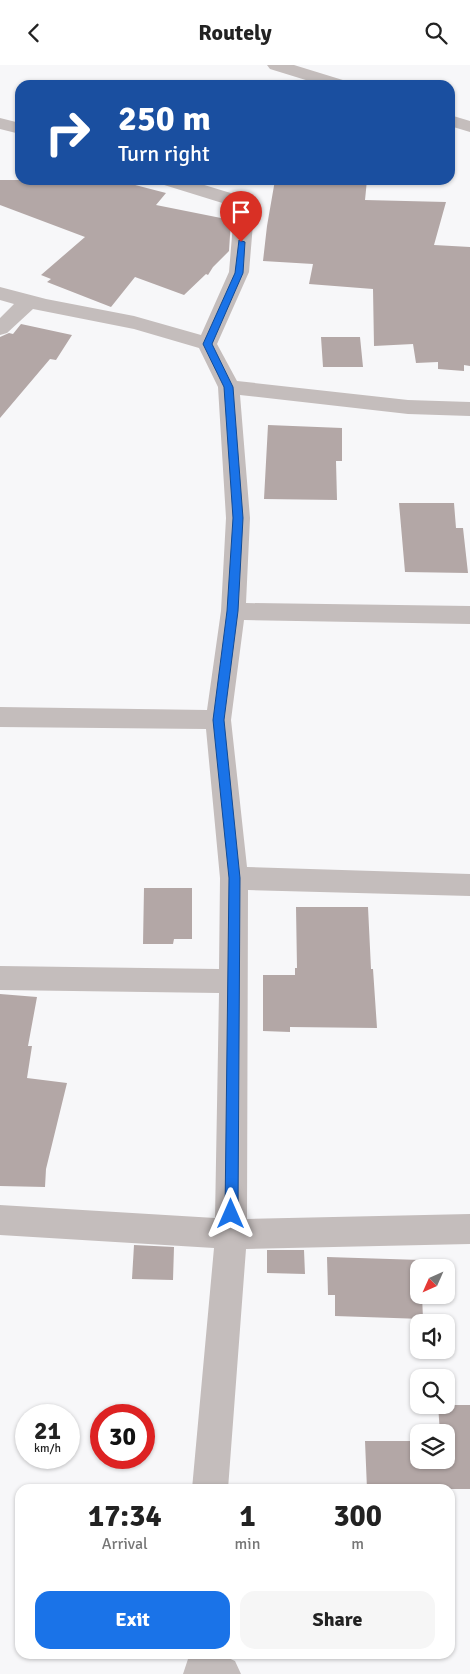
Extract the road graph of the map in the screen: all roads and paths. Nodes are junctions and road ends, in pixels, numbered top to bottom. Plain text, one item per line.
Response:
1 (276, 65) edge
2 (329, 65) edge
3 (315, 77) junction
4 (324, 80) edge
5 (455, 122) edge
6 (0, 123) edge
7 (470, 127) edge
8 (15, 128) edge
9 (184, 185) edge
10 (0, 293) edge
11 (27, 303) junction
12 (0, 329) edge
13 (207, 344) junction
14 (229, 387) junction
15 (470, 409) edge
16 (232, 611) junction
17 (470, 615) edge
18 (0, 717) edge
19 (218, 720) junction
20 (234, 878) junction
21 (470, 885) edge
22 (0, 978) edge
23 (232, 981) junction
24 (0, 1220) edge
25 (470, 1229) edge
26 (231, 1234) junction
27 (210, 1484) edge

1 - 3 street
2 - 3 street
3 - 4 street
5 - 7 street
6 - 8 street
9 - 13 street
10 - 11 street
11 - 12 street
11 - 13 street
13 - 14 street
14 - 15 street
14 - 16 street
16 - 17 street
16 - 19 street
18 - 19 street
19 - 20 street
20 - 21 street
20 - 23 street
22 - 23 street
23 - 26 street
24 - 26 street
25 - 26 street
26 - 27 street

